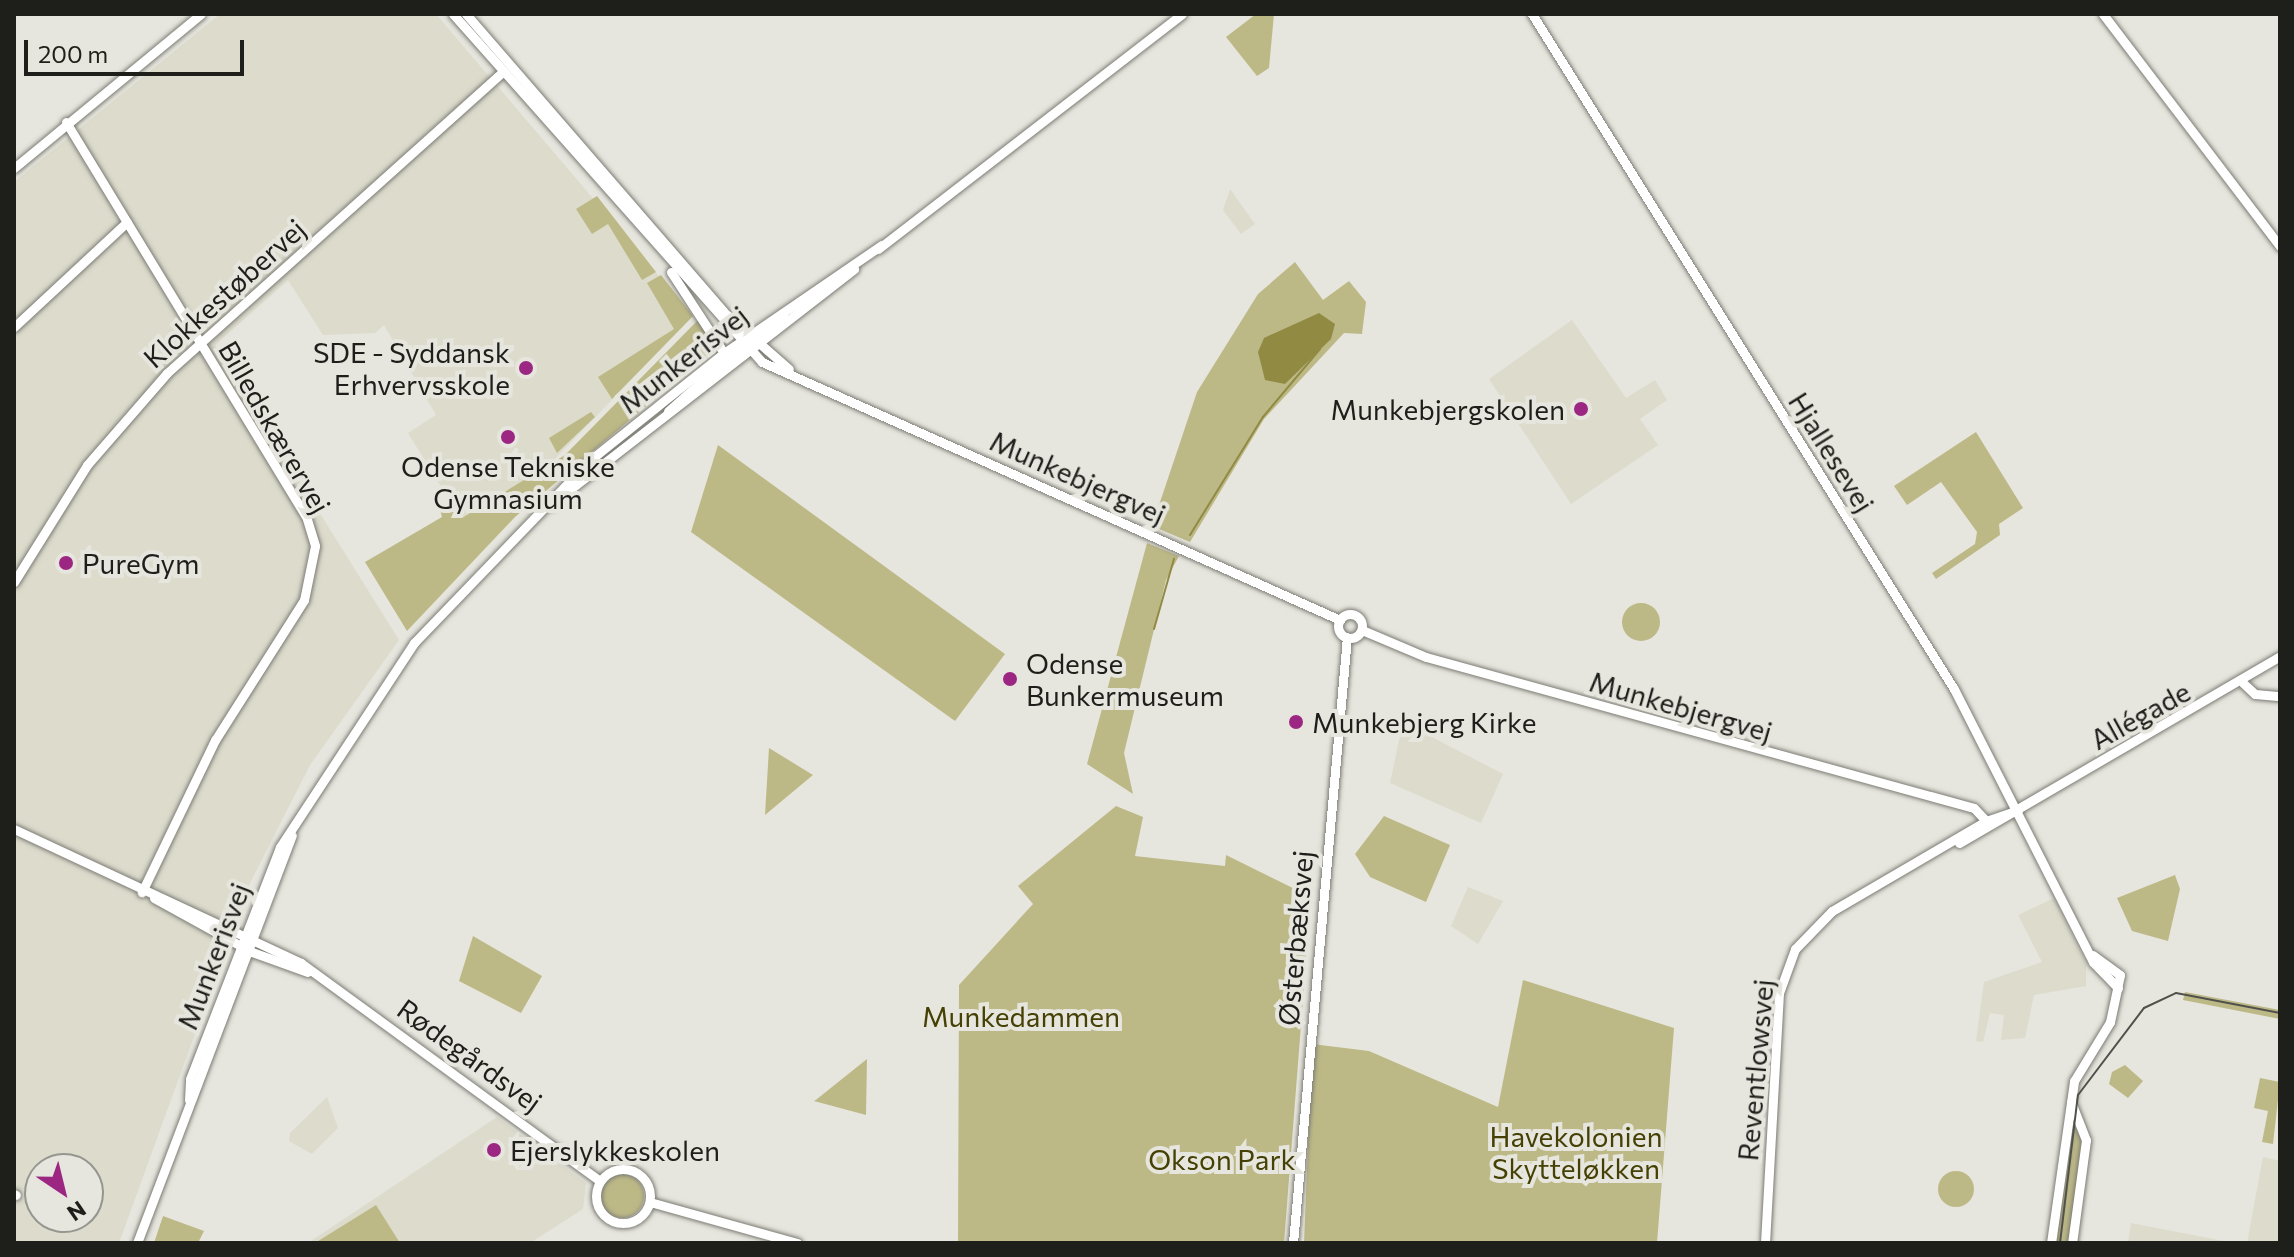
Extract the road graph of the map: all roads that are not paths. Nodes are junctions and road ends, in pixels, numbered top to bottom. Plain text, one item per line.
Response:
1 (201, 14) edge
2 (453, 14) edge
3 (466, 14) edge
4 (1182, 14) edge
5 (1532, 14) edge
6 (2103, 14) edge
7 (503, 71) junction
8 (66, 122) junction
9 (14, 168) edge
10 (127, 222) junction
11 (882, 245) junction
12 (2280, 246) edge
13 (670, 265) junction
14 (14, 327) edge
15 (200, 342) junction
16 (750, 344) junction
17 (724, 353) junction
18 (524, 525) junction
19 (14, 582) edge
20 (1340, 620) junction
21 (1362, 630) junction
22 (1347, 637) junction
23 (2280, 656) edge
24 (2243, 683) junction
25 (2280, 696) edge
26 (2018, 810) junction
27 (1986, 821) junction
28 (14, 829) edge
29 (292, 834) junction
30 (1952, 845) junction
31 (146, 894) junction
32 (248, 943) junction
33 (2092, 955) junction
34 (2118, 988) junction
35 (2071, 1099) junction
36 (189, 1100) junction
37 (600, 1181) junction
38 (650, 1202) junction
39 (137, 1243) edge
40 (797, 1243) edge
41 (1293, 1243) edge
42 (1765, 1243) edge
43 (2051, 1243) edge
44 (2072, 1243) edge

1 - 8 street
2 - 7 street, Munkebjergvej
3 - 16 street, Munkebjergvej
4 - 11 street, Munkerisvej
5 - 26 street, Hjallesevej
6 - 12 street
7 - 13 street, Munkebjergvej
7 - 15 street, Klokkestøbervej
8 - 9 street
8 - 10 street, Billedskærervej
10 - 14 street
10 - 15 street, Billedskærervej
11 - 16 street, Munkerisvej
11 - 16 street, Munkerisvej
13 - 16 street, Munkebjergvej
13 - 17 street
15 - 19 street, Klokkestøbervej
15 - 31 street, Billedskærervej
16 - 17 street, Munkerisvej
16 - 18 street, Munkerisvej
16 - 20 street, Munkebjergvej
17 - 18 street, Munkerisvej
18 - 29 street, Munkerisvej
20 - 21 street, Munkebjergvej
20 - 22 street
21 - 22 street
21 - 27 street, Munkebjergvej
22 - 41 street, Østerbæksvej
23 - 24 street, Allégade
24 - 25 street
24 - 26 street, Allégade
26 - 27 street, Reventlowsvej
26 - 30 street, Reventlowsvej
26 - 33 street, Hjallesevej
27 - 30 street, Reventlowsvej
28 - 31 street, Rødegårdsvej
29 - 32 street, Munkerisvej
29 - 32 street, Munkerisvej
30 - 42 street, Reventlowsvej
31 - 32 street, Rødegårdsvej
31 - 32 street, Rødegårdsvej
32 - 36 street, Munkerisvej
32 - 36 street, Munkerisvej
32 - 37 street, Rødegårdsvej
33 - 34 street, Hjallesevej
33 - 34 street
34 - 35 street
35 - 43 street
35 - 44 street
36 - 39 street, Munkerisvej
37 - 38 street
37 - 38 street
38 - 40 street

